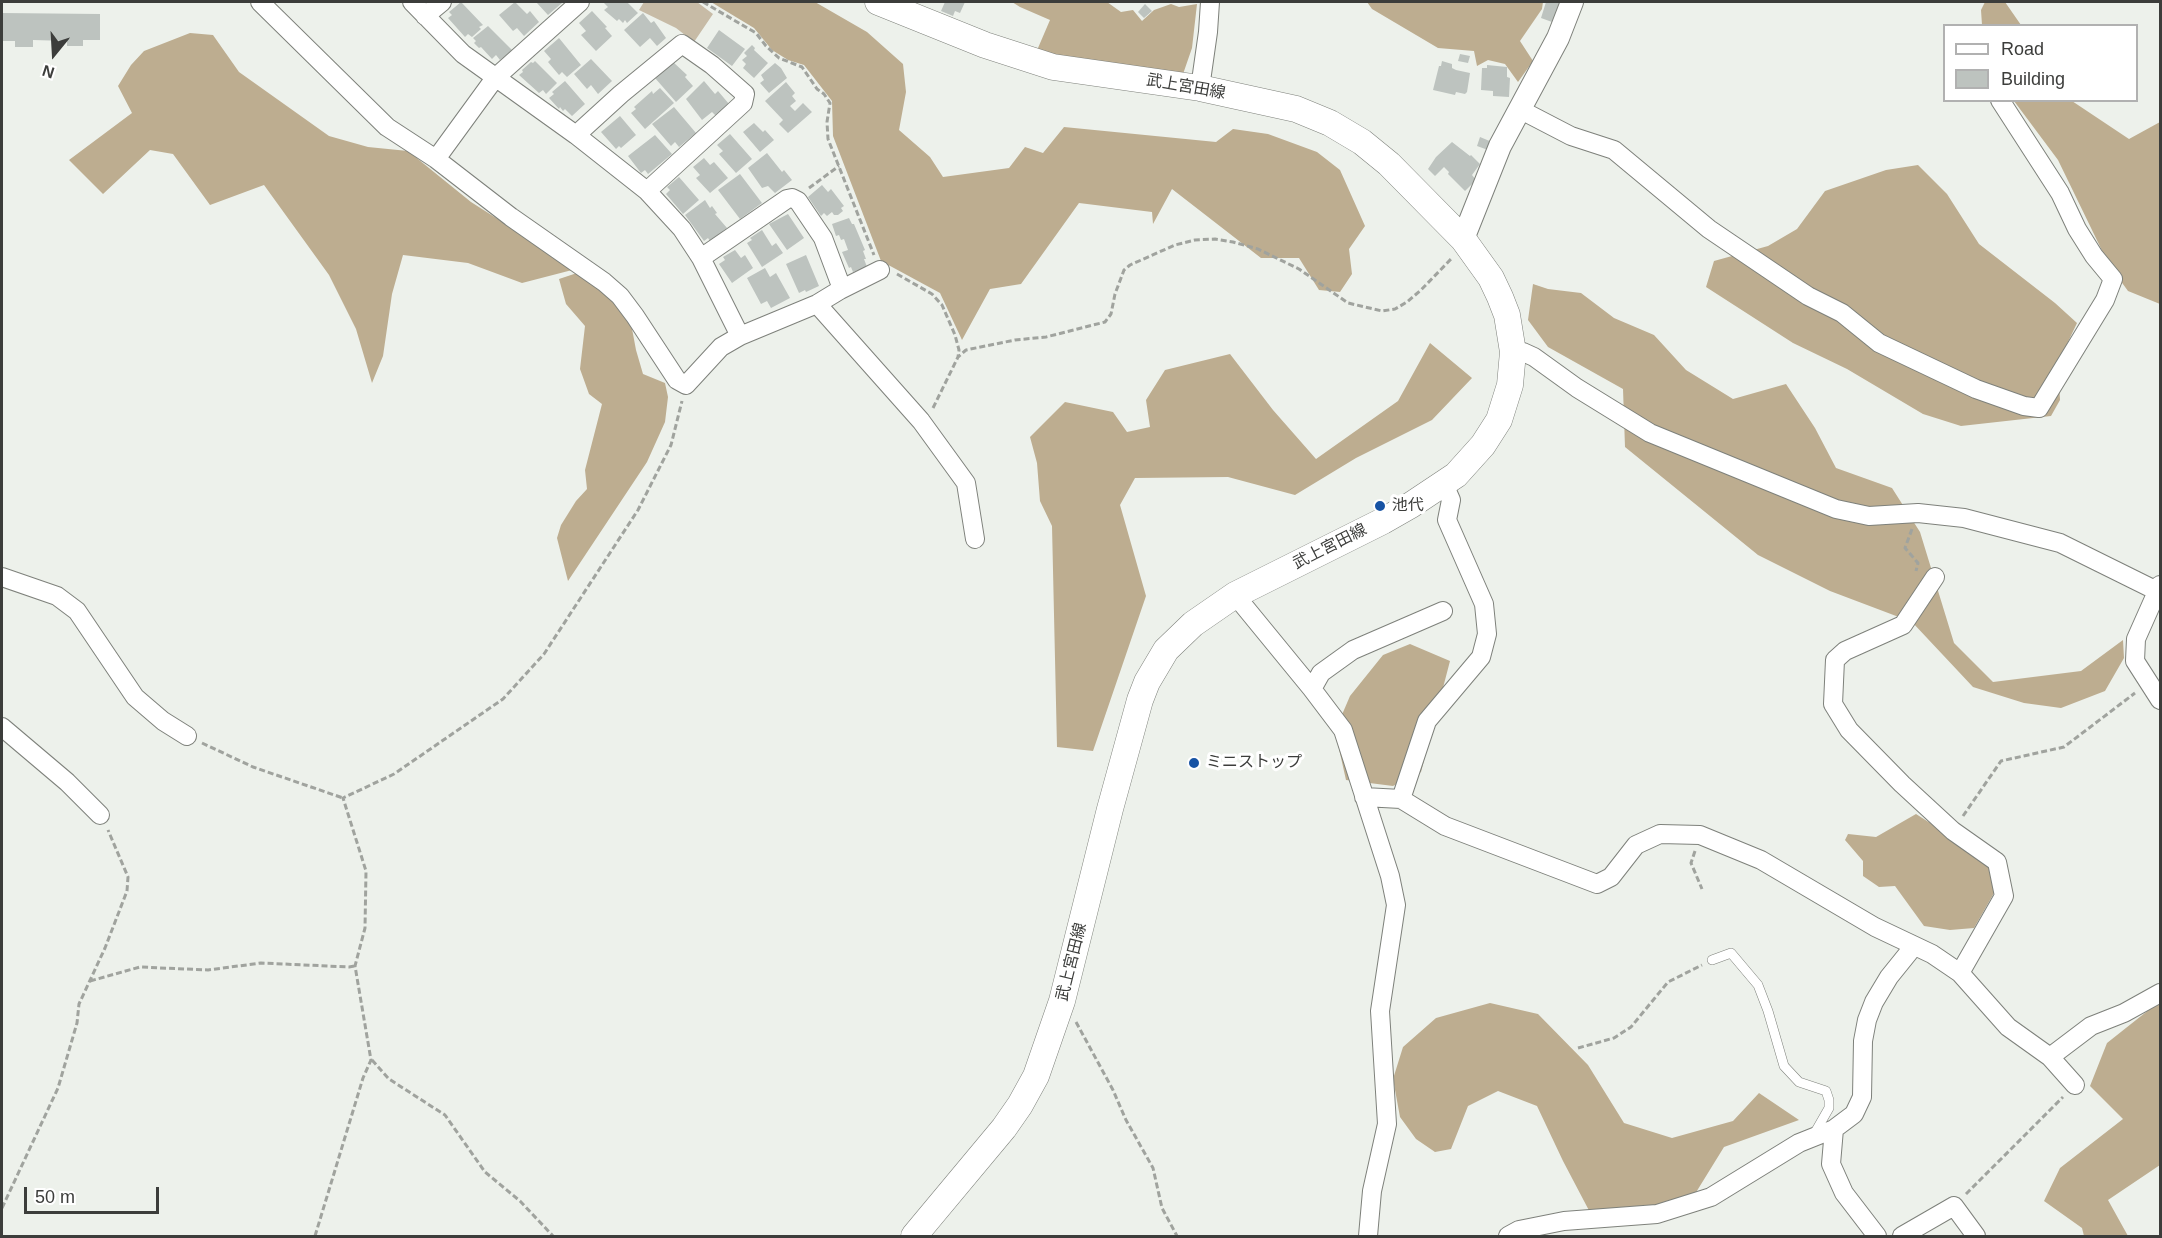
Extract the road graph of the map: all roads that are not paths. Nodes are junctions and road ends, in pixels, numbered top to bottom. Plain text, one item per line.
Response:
1 (260, 2) edge
2 (412, 2) edge
3 (442, 2) edge
4 (580, 2) edge
5 (878, 2) edge
6 (1210, 2) edge
7 (1572, 2) edge
8 (425, 16) junction
9 (495, 78) junction
10 (1200, 88) junction
11 (2001, 102) edge
12 (1519, 109) junction
13 (576, 135) junction
14 (436, 159) junction
15 (646, 191) junction
16 (1463, 239) junction
17 (701, 258) junction
18 (880, 270) road end
19 (840, 290) junction
20 (817, 304) junction
21 (740, 336) junction
22 (1513, 352) junction
23 (1444, 484) junction
24 (975, 539) dead end
25 (2, 577) edge
26 (1935, 577) dead end
27 (2159, 588) edge
28 (1235, 596) junction
29 (1443, 611) dead end
30 (1312, 689) junction
31 (2160, 700) edge
32 (2, 727) edge
33 (187, 736) road end
34 (1364, 797) junction
35 (1401, 799) junction
36 (100, 815) road end
37 (1914, 946) junction
38 (1712, 960) road end
39 (1960, 973) junction
40 (2160, 993) edge
41 (2050, 1057) junction
42 (2075, 1084) road end
43 (1834, 1129) junction
44 (1811, 1138) junction
45 (915, 1236) edge
46 (1368, 1236) edge
47 (1508, 1236) edge
48 (1877, 1236) edge
49 (1902, 1236) edge
50 (1976, 1236) edge

1 - 14 street
2 - 8 street
3 - 8 street
4 - 9 street
5 - 10 main road, 武上宮田線
6 - 10 street
7 - 12 street
8 - 9 street
9 - 13 street
9 - 14 street
10 - 16 main road, 武上宮田線
11 - 12 street
12 - 16 street
13 - 15 street
13 - 15 street
14 - 21 street
15 - 17 street
16 - 22 main road, 武上宮田線
17 - 19 street
17 - 21 street
18 - 19 street
19 - 20 street
20 - 21 street
20 - 24 street
22 - 23 main road, 武上宮田線
22 - 27 street
23 - 28 main road, 武上宮田線
23 - 35 street
25 - 33 street
26 - 39 street
27 - 31 street
28 - 30 street
28 - 45 main road, 武上宮田線
29 - 30 street
30 - 34 street
32 - 36 street
34 - 35 street
34 - 46 street
35 - 37 street
37 - 39 street
37 - 43 street
38 - 44 lane
39 - 41 street
40 - 41 street
41 - 42 street
43 - 44 street
43 - 48 street
44 - 47 street
49 - 50 street

